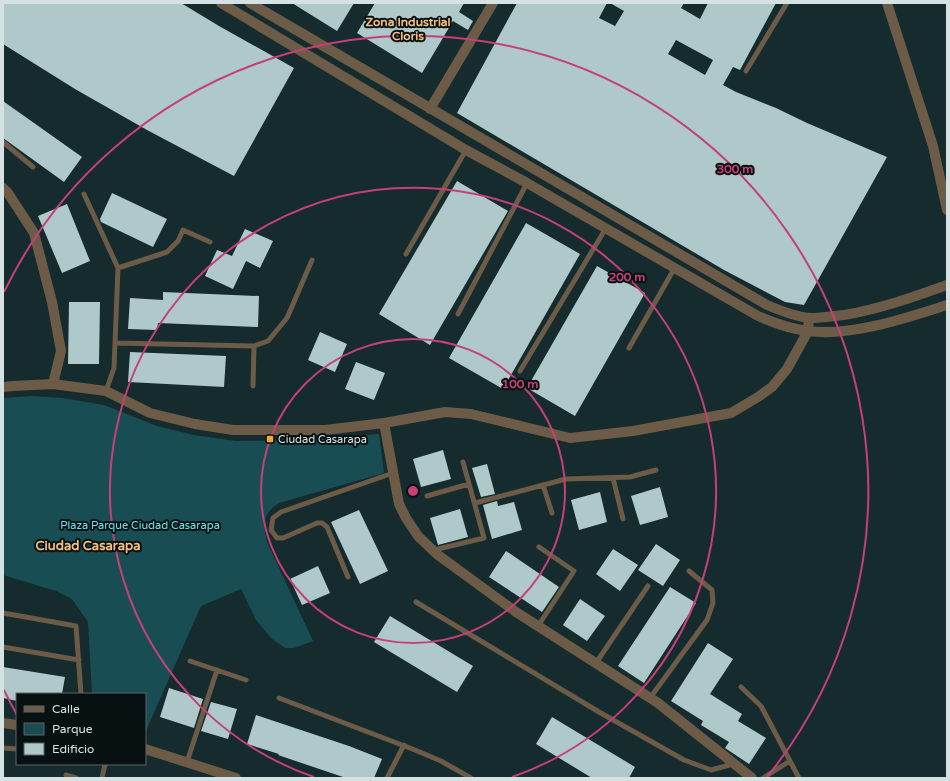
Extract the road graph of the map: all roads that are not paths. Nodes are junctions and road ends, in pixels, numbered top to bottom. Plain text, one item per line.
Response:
1 (221, 3) edge
2 (493, 3) edge
3 (787, 3) edge
4 (887, 3) edge
5 (252, 4) edge
6 (746, 71) dead end
7 (430, 109) junction
8 (3, 142) edge
9 (466, 150) junction
10 (33, 167) dead end
11 (527, 183) junction
12 (3, 188) edge
13 (84, 194) dead end
14 (947, 210) edge
15 (606, 228) junction
16 (210, 242) dead end
17 (406, 254) dead end
18 (312, 260) dead end
19 (118, 268) junction
20 (674, 269) junction
21 (947, 285) edge
22 (947, 305) edge
23 (458, 314) dead end
24 (809, 318) junction
25 (808, 331) junction
26 (115, 343) junction
27 (254, 346) junction
28 (629, 348) dead end
29 (520, 371) dead end
30 (54, 384) junction
31 (254, 386) dead end
32 (3, 387) edge
33 (106, 391) junction
34 (384, 423) junction
35 (463, 462) dead end
36 (656, 470) dead end
37 (393, 473) junction
38 (613, 478) junction
39 (469, 484) junction
40 (543, 485) junction
41 (427, 496) dead end
42 (474, 503) junction
43 (552, 513) dead end
44 (623, 519) dead end
45 (539, 547) dead end
46 (434, 550) junction
47 (689, 571) dead end
48 (348, 577) dead end
49 (648, 586) dead end
50 (416, 602) dead end
51 (3, 613) edge
52 (538, 626) junction
53 (3, 647) edge
54 (79, 660) junction
55 (190, 661) dead end
56 (596, 663) junction
57 (217, 670) junction
58 (246, 680) dead end
59 (741, 687) dead end
60 (81, 693) edge
61 (279, 698) dead end
62 (650, 698) junction
63 (3, 724) edge
64 (16, 725) edge
65 (404, 745) junction
66 (3, 748) edge
67 (16, 749) edge
68 (146, 749) edge
69 (790, 761) junction
70 (187, 762) junction
71 (735, 764) junction
72 (105, 765) edge
73 (66, 775) dead end
74 (76, 778) edge
75 (102, 778) edge
76 (236, 778) edge
77 (387, 778) edge
78 (471, 778) edge
79 (752, 778) edge
80 (763, 778) edge
81 (800, 778) edge

1 - 9 street
2 - 7 street
3 - 6 lane
4 - 14 street
5 - 7 street
7 - 24 street
8 - 10 lane
9 - 11 street
9 - 17 lane
11 - 15 street
11 - 23 lane
12 - 30 street
13 - 19 lane
15 - 20 street
15 - 29 lane
16 - 19 lane
18 - 27 lane
19 - 26 lane
20 - 25 street
20 - 28 lane
21 - 24 street
22 - 25 street
24 - 25 street
25 - 34 street
26 - 27 lane
26 - 33 lane
27 - 31 lane
30 - 32 street
30 - 33 street
33 - 34 street
34 - 37 street
35 - 39 lane
36 - 38 lane
37 - 46 street
37 - 48 lane
38 - 40 lane
38 - 44 lane
39 - 41 lane
39 - 42 lane
40 - 42 lane
40 - 43 lane
42 - 46 lane
45 - 52 lane
46 - 52 street
47 - 62 lane
49 - 56 lane
50 - 71 lane
51 - 54 lane
52 - 56 street
53 - 54 lane
54 - 60 lane
55 - 57 lane
56 - 62 street
57 - 58 lane
57 - 70 lane
59 - 69 lane
61 - 65 lane
62 - 71 street
63 - 64 street
65 - 77 lane
65 - 78 lane
66 - 67 lane
68 - 70 street
69 - 80 lane
69 - 81 lane
70 - 76 street
71 - 79 street
72 - 75 lane
73 - 74 lane

